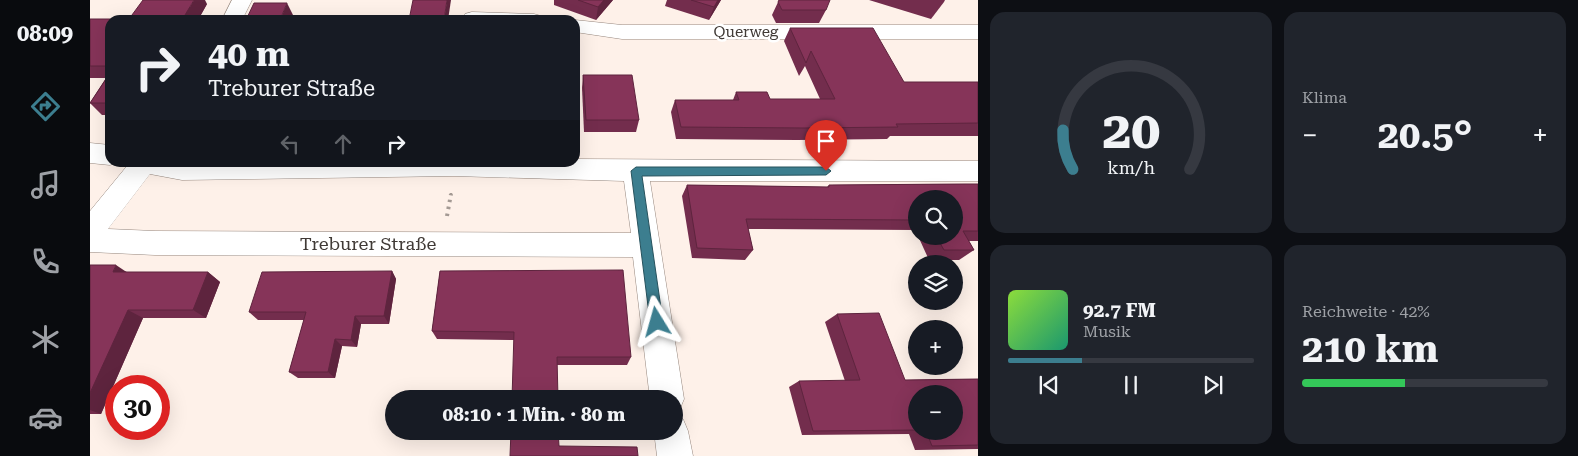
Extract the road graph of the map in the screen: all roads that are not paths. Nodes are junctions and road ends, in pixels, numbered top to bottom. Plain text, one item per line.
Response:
1 (242, 0) edge
2 (473, 13) edge
3 (234, 15) edge
4 (490, 15) edge
5 (580, 27) edge
6 (978, 32) edge
7 (90, 153) edge
8 (105, 154) edge
9 (138, 167) edge
10 (164, 167) edge
11 (318, 167) edge
12 (532, 167) edge
13 (636, 171) junction
14 (978, 171) edge
15 (90, 231) edge
16 (90, 240) edge
17 (646, 246) junction
18 (666, 390) edge
19 (672, 440) edge
20 (675, 456) edge

1 - 3 street
2 - 4 street
5 - 6 street, Querweg
7 - 8 street
9 - 15 street
10 - 11 street
12 - 13 street
13 - 14 street
13 - 17 street
16 - 17 street, Treburer Straße
17 - 18 street
19 - 20 street

